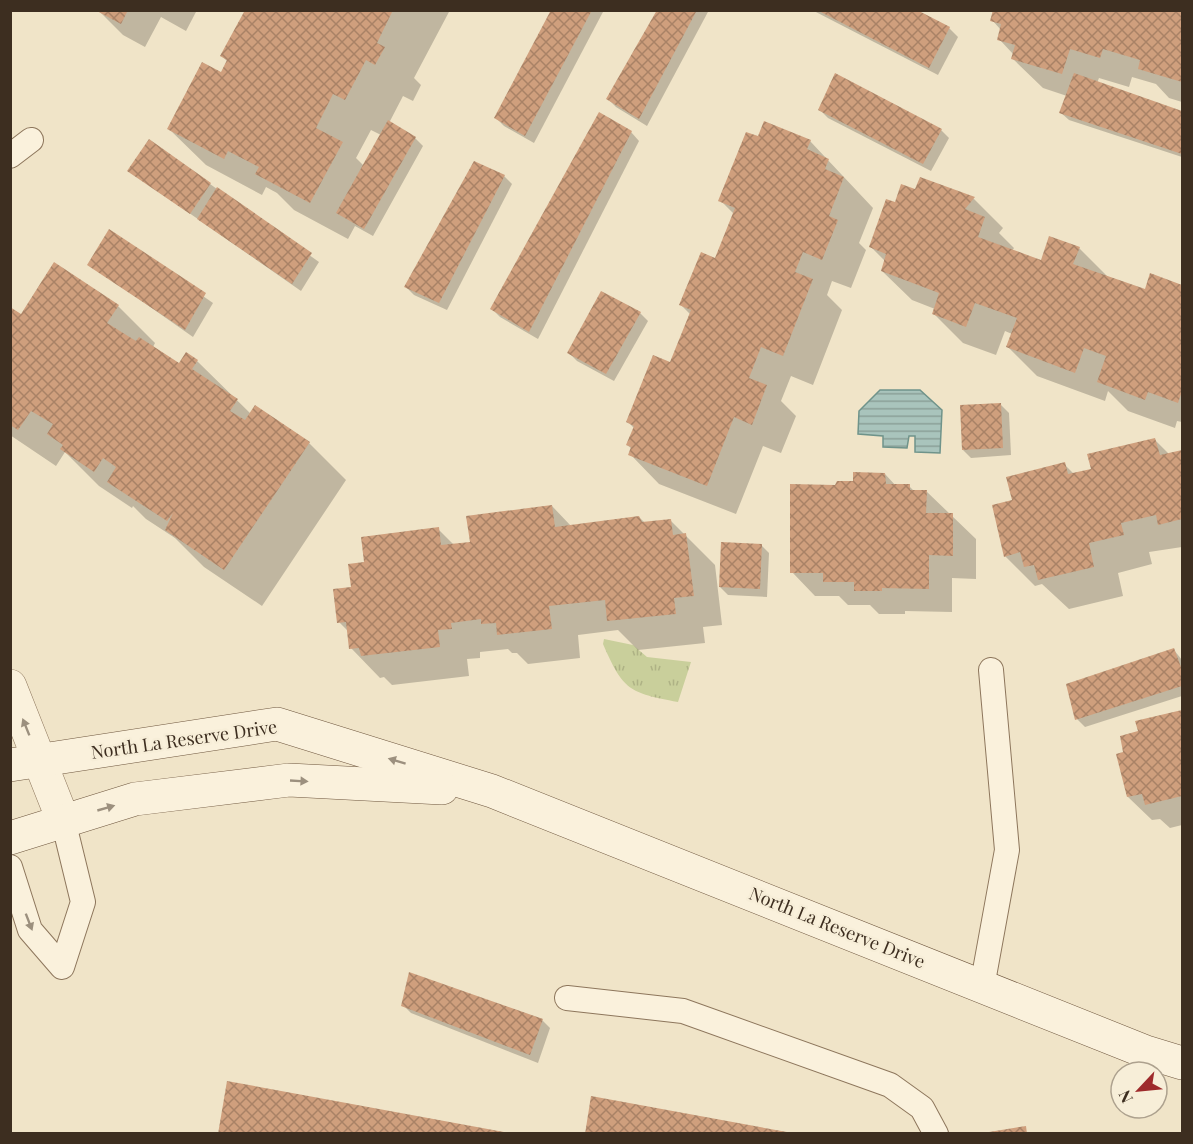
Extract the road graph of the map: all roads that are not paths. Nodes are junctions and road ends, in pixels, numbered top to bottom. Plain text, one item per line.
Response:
1 (31, 140) dead end
2 (10, 156) edge
3 (992, 670) dead end
4 (10, 686) edge
5 (25, 763) edge
6 (492, 791) junction
7 (63, 820) junction
8 (10, 838) edge
9 (10, 867) edge
10 (982, 987) junction
11 (567, 998) dead end
12 (1182, 1063) edge
13 (936, 1134) edge

1 - 2 lane
3 - 10 lane
5 -> 4 street
6 -> 5 street, North La Reserve Drive
5 - 7 street
7 -> 6 street, North La Reserve Drive
6 - 10 street, North La Reserve Drive
7 - 8 street, North La Reserve Drive
9 -> 7 lane
10 - 12 street, North La Reserve Drive
11 - 13 lane

